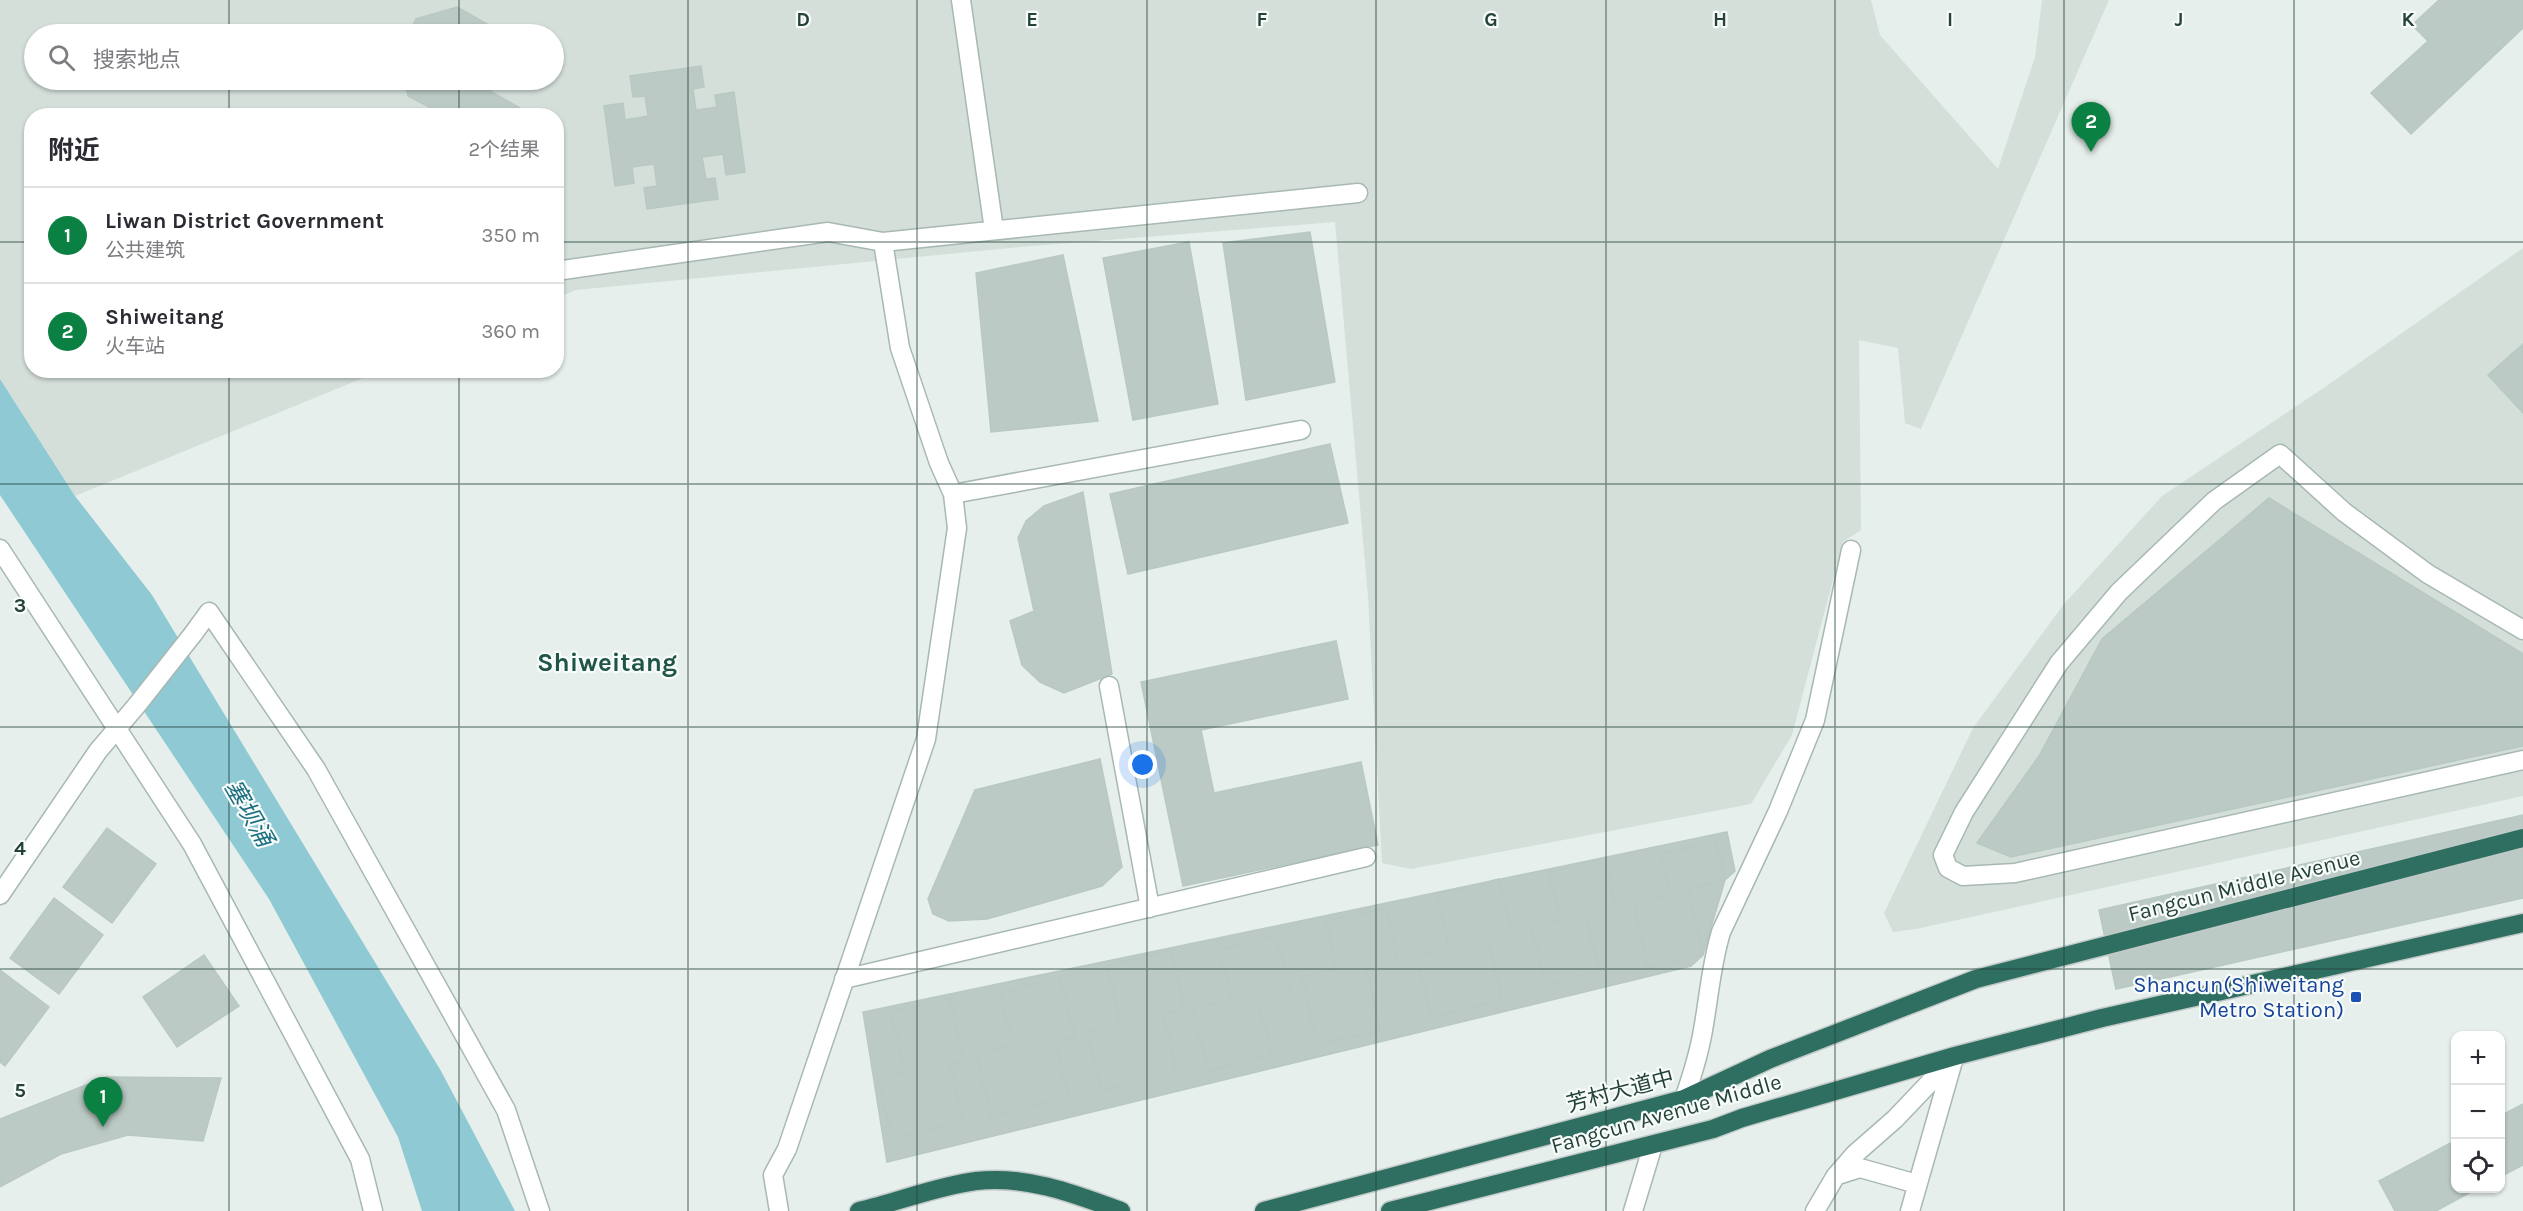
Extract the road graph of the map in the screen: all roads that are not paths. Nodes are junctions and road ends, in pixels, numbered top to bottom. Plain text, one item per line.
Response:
1 (961, 0) edge
2 (1358, 193) dead end
3 (994, 230) junction
4 (883, 242) junction
5 (564, 270) edge
6 (1301, 430) dead end
7 (953, 494) junction
8 (0, 549) edge
9 (1851, 550) dead end
10 (2523, 630) edge
11 (1109, 686) dead end
12 (118, 730) junction
13 (2523, 760) edge
14 (2523, 838) edge
15 (1366, 857) dead end
16 (0, 895) edge
17 (1150, 908) junction
18 (2523, 923) edge
19 (844, 979) junction
20 (1955, 1056) junction
21 (1684, 1099) junction
22 (1653, 1145) junction
23 (1835, 1177) junction
24 (1917, 1184) junction
25 (373, 1211) edge
26 (540, 1211) edge
27 (779, 1211) edge
28 (859, 1211) edge
29 (1121, 1211) edge
30 (1264, 1211) edge
31 (1390, 1211) edge
32 (1633, 1211) edge
33 (1815, 1211) edge
34 (1910, 1211) edge

1 - 3 street
2 - 3 street
3 - 4 street
4 - 5 street
4 - 7 street
6 - 7 street
7 - 19 street
8 - 12 street
9 - 21 street
10 - 13 street
11 - 17 street
12 - 16 street
12 - 25 street
12 - 26 street, bridge
14 - 21 highway, Fangcun Middle Avenue
15 - 17 street
17 - 19 street
18 - 20 highway
19 - 27 street
20 - 22 highway, Fangcun Avenue Middle
20 - 23 street
20 - 24 street
21 - 30 highway, 芳村大道中
22 - 31 highway, Fangcun Avenue Middle
22 - 32 street
23 - 24 street
23 - 33 street
24 - 34 street
28 - 29 highway

